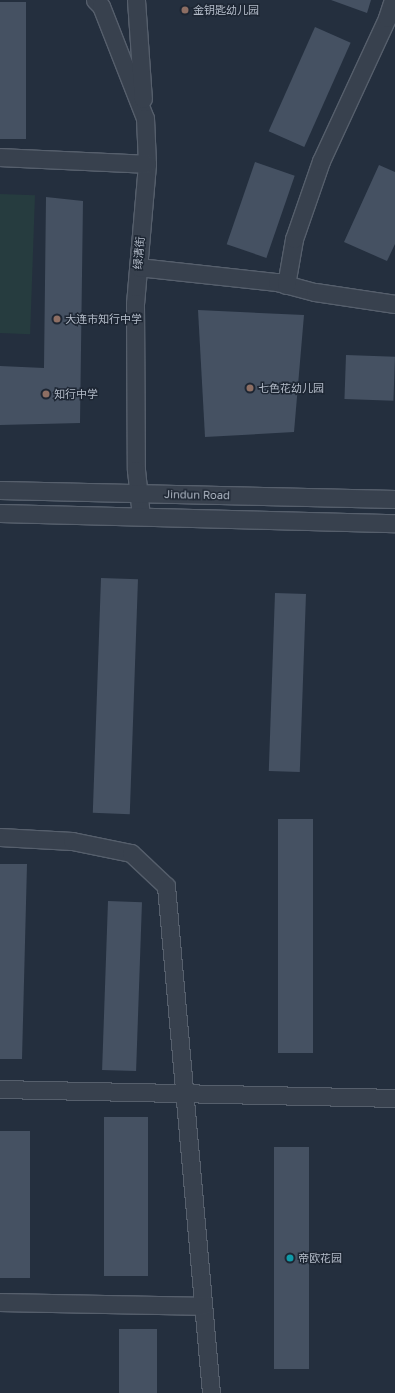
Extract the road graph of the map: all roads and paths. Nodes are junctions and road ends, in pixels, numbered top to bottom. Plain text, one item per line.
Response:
1 (95, 0) edge
2 (136, 0) edge
3 (393, 0) edge
4 (145, 118) junction
5 (0, 157) edge
6 (146, 164) junction
7 (138, 266) junction
8 (286, 285) junction
9 (394, 301) edge
10 (0, 490) edge
11 (138, 493) junction
12 (395, 499) edge
13 (0, 513) edge
14 (141, 516) junction
15 (395, 523) edge
16 (0, 837) edge
17 (0, 1089) edge
18 (184, 1093) junction
19 (395, 1098) edge
20 (0, 1302) edge
21 (204, 1306) junction
22 (211, 1393) edge

1 - 4 street, 绿清街
2 - 4 street
3 - 8 street
4 - 6 street, 绿清街
5 - 6 street
6 - 7 street, 绿清街
7 - 8 street
7 - 11 street, 绿清街
8 - 9 street
10 - 11 street, Jindun Road
11 - 12 street, Jindun Road
11 - 14 street, 绿清街
13 - 14 street, Jindun Road
14 - 15 street, Jindun Road
16 - 18 street
17 - 18 street
18 - 19 street
18 - 21 street
20 - 21 street
21 - 22 street

